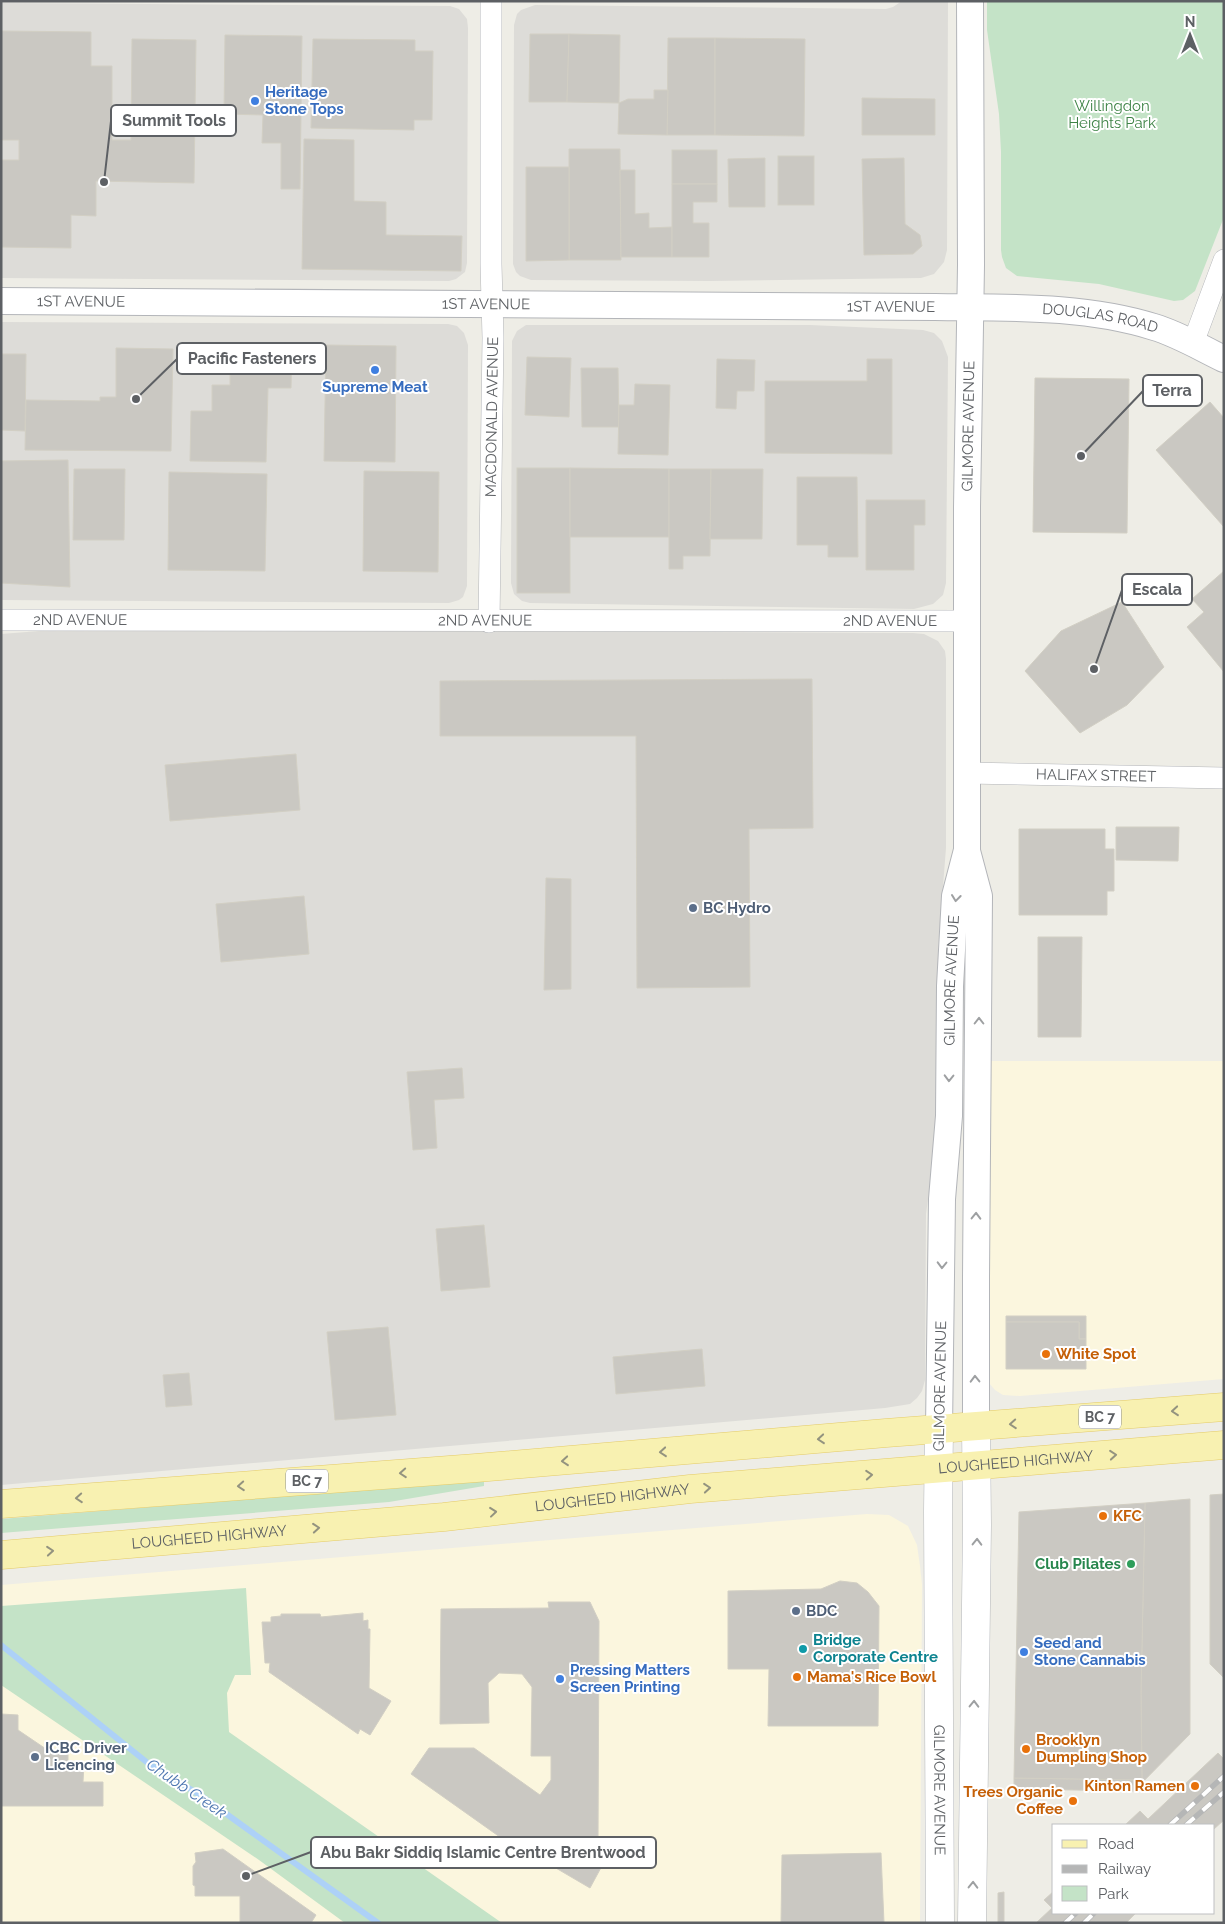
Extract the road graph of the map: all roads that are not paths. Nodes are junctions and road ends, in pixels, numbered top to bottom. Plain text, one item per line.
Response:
1 (491, 1) edge
2 (970, 1) edge
3 (1224, 260) edge
4 (1, 301) edge
5 (494, 304) junction
6 (971, 307) junction
7 (1193, 343) junction
8 (1224, 359) edge
9 (1, 620) edge
10 (967, 621) junction
11 (489, 622) junction
12 (967, 773) junction
13 (1224, 778) edge
14 (967, 850) junction
15 (1224, 1407) edge
16 (976, 1427) junction
17 (939, 1429) junction
18 (1224, 1446) edge
19 (977, 1467) junction
20 (938, 1469) junction
21 (1, 1504) edge
22 (1, 1555) edge
23 (940, 1923) edge
24 (972, 1923) edge

1 - 5 street, MACDONALD AVENUE
2 - 6 street, GILMORE AVENUE
3 - 7 street
4 - 5 street, 1ST AVENUE
5 - 6 street, 1ST AVENUE
5 - 11 street, MACDONALD AVENUE
6 - 7 street, DOUGLAS ROAD
6 - 10 street, GILMORE AVENUE
7 - 8 street, DOUGLAS ROAD
9 - 11 street, 2ND AVENUE
10 - 11 street, 2ND AVENUE
10 - 12 street, GILMORE AVENUE
12 - 13 street, HALIFAX STREET
12 - 14 street, GILMORE AVENUE
16 -> 14 street, GILMORE AVENUE
14 -> 17 street, GILMORE AVENUE
15 -> 16 main road, BC 7
16 - 17 main road, BC 7
16 - 19 main road, GILMORE AVENUE
17 - 20 main road, GILMORE AVENUE
17 -> 21 main road, BC 7
19 -> 18 main road, LOUGHEED HIGHWAY
19 - 20 main road, LOUGHEED HIGHWAY
24 -> 19 main road, GILMORE AVENUE
22 -> 20 main road, LOUGHEED HIGHWAY
20 - 23 main road, GILMORE AVENUE

